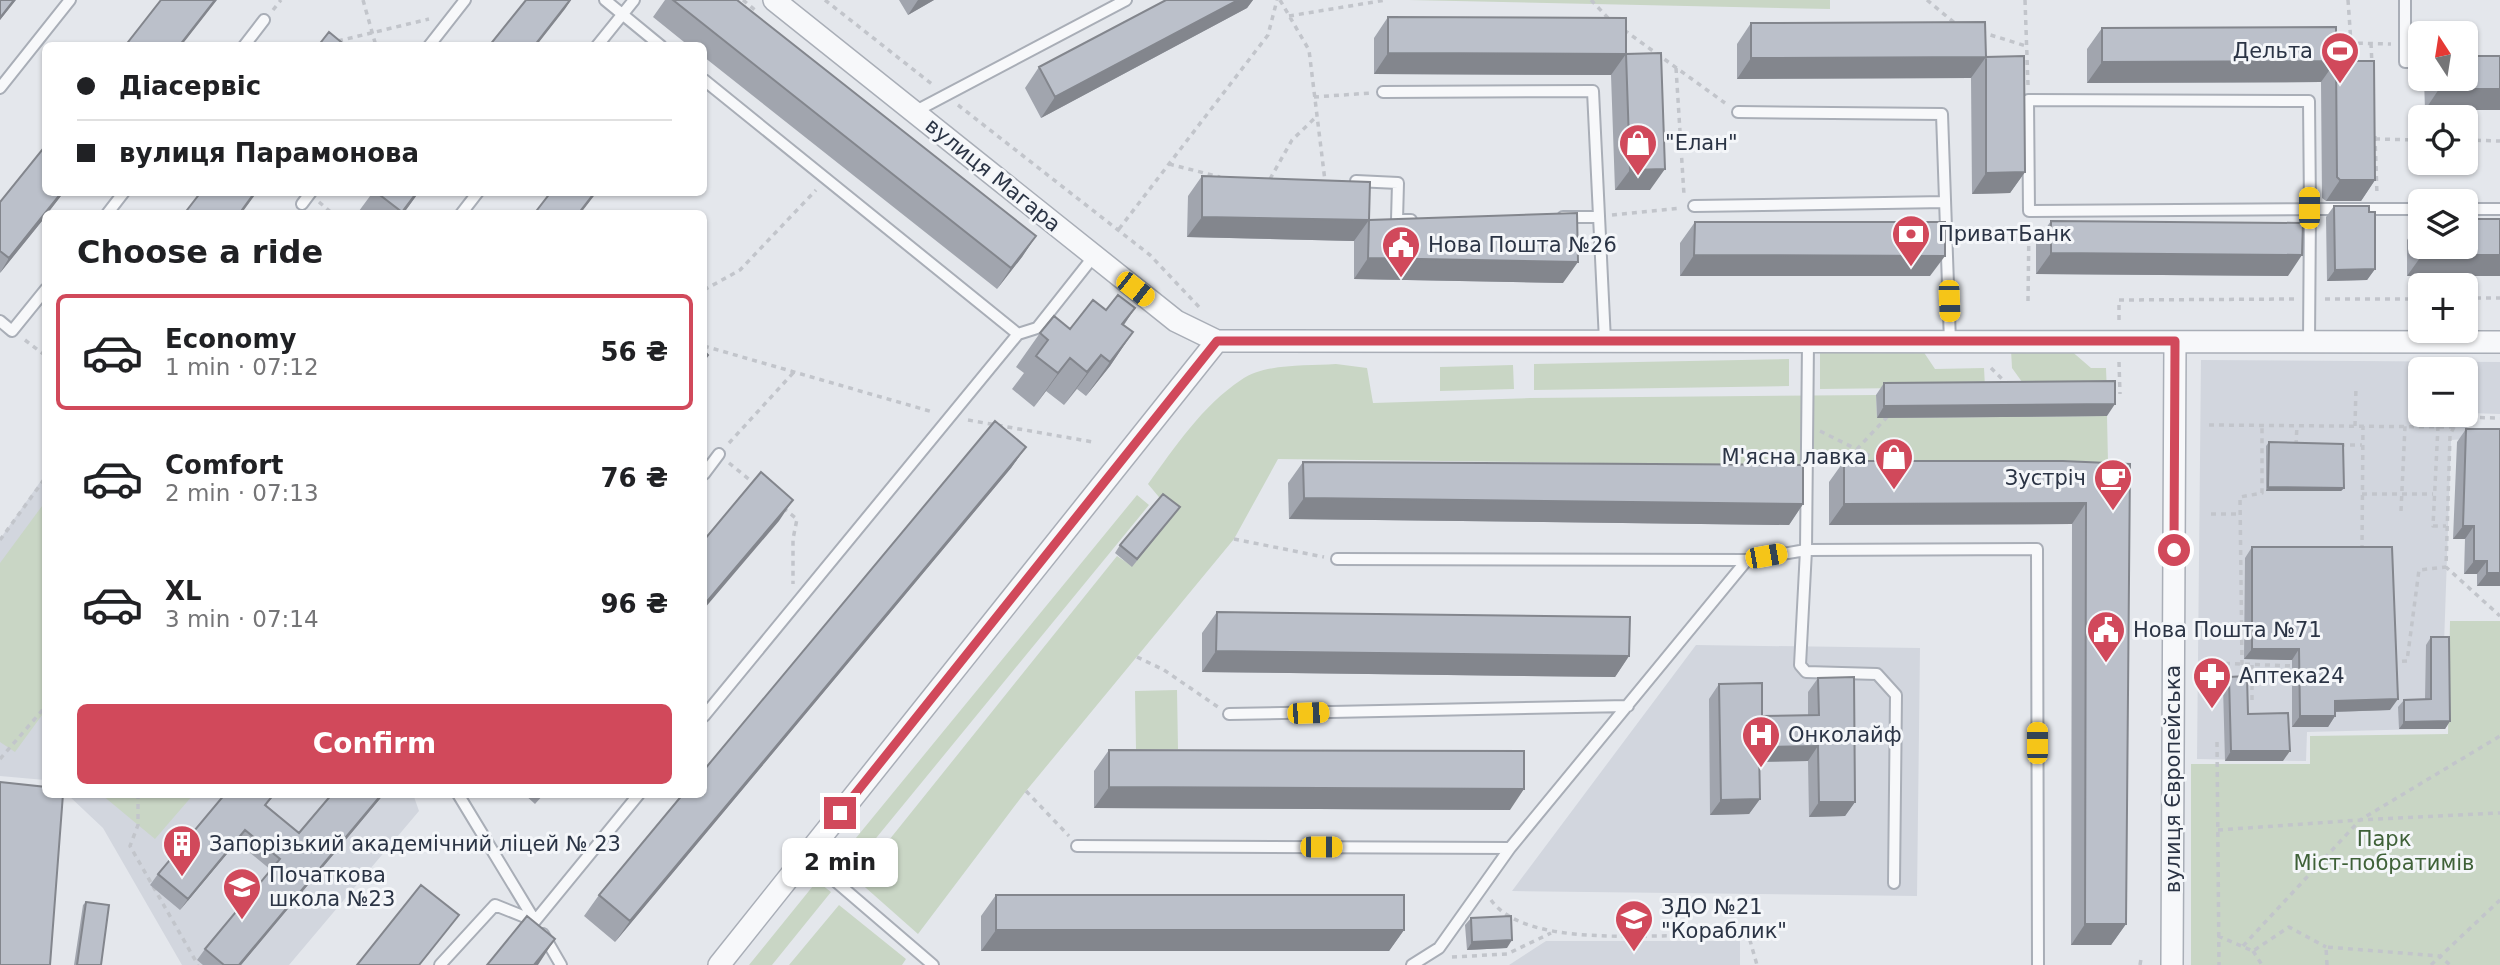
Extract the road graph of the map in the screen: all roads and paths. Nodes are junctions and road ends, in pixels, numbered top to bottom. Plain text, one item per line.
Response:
1 (70, 0) edge
2 (363, 0) edge
3 (465, 0) edge
4 (605, 0) edge
5 (634, 0) edge
6 (774, 0) edge
7 (825, 0) edge
8 (1126, 0) edge
9 (1279, 0) edge
10 (1386, 0) edge
11 (1591, 0) edge
12 (1927, 0) edge
13 (2025, 0) edge
14 (2348, 0) edge
15 (2405, 0) edge
16 (455, 13) junction
17 (622, 14) junction
18 (1289, 16) junction
19 (264, 20) dead end
20 (1611, 20) edge
21 (1622, 28) edge
22 (372, 33) junction
23 (247, 42) edge
24 (332, 42) edge
25 (375, 42) edge
26 (432, 42) edge
27 (600, 42) edge
28 (656, 42) edge
29 (2371, 43) junction
30 (2405, 45) junction
31 (2026, 46) junction
32 (2408, 62) edge
33 (1676, 68) junction
34 (2372, 71) edge
35 (707, 82) edge
36 (0, 88) edge
37 (1383, 92) joint
38 (946, 95) junction
39 (1314, 97) junction
40 (2028, 100) junction
41 (914, 112) junction
42 (1738, 113) joint
43 (1316, 117) junction
44 (2374, 126) edge
45 (2375, 139) junction
46 (2408, 140) edge
47 (2478, 140) edge
48 (2500, 141) edge
49 (1169, 164) junction
50 (1226, 178) edge
51 (827, 179) junction
52 (1270, 179) edge
53 (1325, 181) joint
54 (121, 196) edge
55 (308, 196) edge
56 (475, 196) edge
57 (1945, 202) junction
58 (302, 204) dead end
59 (1693, 206) dead end
60 (2309, 208) junction
61 (2378, 209) junction
62 (2408, 209) edge
63 (2478, 209) edge
64 (2500, 209) edge
65 (110, 210) edge
66 (464, 210) edge
67 (2029, 211) junction
68 (1599, 217) junction
69 (1545, 218) edge
70 (1424, 219) edge
71 (1118, 230) junction
72 (1094, 256) junction
73 (707, 288) edge
74 (42, 294) edge
75 (2478, 298) edge
76 (2500, 298) edge
77 (2309, 299) junction
78 (2408, 299) edge
79 (2028, 301) dead end
80 (1200, 308) dead end
81 (2119, 320) dead end
82 (0, 321) edge
83 (12, 331) junction
84 (1018, 334) junction
85 (1217, 341) junction
86 (1605, 341) junction
87 (2175, 341) junction
88 (1808, 342) junction
89 (1950, 342) junction
90 (2309, 342) junction
91 (2500, 342) edge
92 (707, 347) edge
93 (42, 353) edge
94 (2119, 362) dead end
95 (1991, 368) dead end
96 (794, 372) junction
97 (2356, 386) dead end
98 (2017, 393) edge
99 (2120, 394) dead end
100 (1892, 412) edge
101 (950, 417) junction
102 (2478, 417) edge
103 (2489, 417) junction
104 (2500, 418) edge
105 (1805, 424) junction
106 (2209, 425) dead end
107 (2262, 425) junction
108 (2297, 425) junction
109 (2355, 426) junction
110 (2363, 426) junction
111 (2405, 426) joint
112 (2438, 427) edge
113 (2453, 427) edge
114 (2489, 428) edge
115 (1093, 442) dead end
116 (2262, 444) junction
117 (2273, 444) edge
118 (2285, 444) edge
119 (2336, 445) edge
120 (2362, 445) junction
121 (1858, 448) junction
122 (719, 454) junction
123 (1842, 466) edge
124 (1886, 466) edge
125 (707, 470) edge
126 (42, 483) edge
127 (758, 487) edge
128 (2362, 494) junction
129 (2433, 494) junction
130 (2402, 495) junction
131 (777, 503) edge
132 (2401, 511) dead end
133 (2211, 514) dead end
134 (2240, 514) junction
135 (2446, 526) junction
136 (1234, 539) dead end
137 (0, 541) edge
138 (1806, 550) junction
139 (2362, 555) edge
140 (1337, 559) joint
141 (1747, 560) junction
142 (2446, 567) junction
143 (793, 607) junction
144 (2500, 616) edge
145 (1137, 657) dead end
146 (2381, 662) edge
147 (2215, 663) dead end
148 (2242, 665) junction
149 (2252, 665) junction
150 (2298, 666) edge
151 (2252, 702) dead end
152 (1628, 706) junction
153 (42, 711) edge
154 (707, 712) edge
155 (1228, 714) joint
156 (2500, 736) edge
157 (2217, 742) dead end
158 (0, 759) edge
159 (1026, 791) dead end
160 (138, 798) edge
161 (460, 798) edge
162 (636, 798) edge
163 (2500, 813) edge
164 (2360, 820) junction
165 (2218, 830) junction
166 (1077, 846) joint
167 (1510, 848) junction
168 (806, 856) junction
169 (1894, 883) dead end
170 (1482, 887) junction
171 (2500, 900) edge
172 (535, 921) junction
173 (1553, 932) junction
174 (2218, 936) junction
175 (2243, 946) junction
176 (2326, 947) junction
177 (2253, 951) junction
178 (2440, 956) junction
179 (1450, 957) dead end
180 (2141, 959) dead end
181 (198, 965) edge
182 (440, 965) edge
183 (561, 965) edge
184 (719, 965) edge
185 (933, 965) edge
186 (1412, 965) edge
187 (1757, 965) edge
188 (2038, 965) edge
189 (2140, 965) edge
190 (2172, 965) edge
191 (2218, 965) edge
192 (2262, 965) edge
193 (2327, 965) edge
194 (2431, 965) edge
195 (2450, 965) edge

1 - 36 lane
2 - 22 path
3 - 16 lane
4 - 17 lane
5 - 17 lane
6 - 41 street, вулиця Магара
7 - 38 path
8 - 38 lane
9 - 18 path
9 - 49 path
10 - 18 path
11 - 20 path
12 - 31 path
13 - 31 path
14 - 29 path
15 - 30 lane
16 - 22 path
16 - 26 lane
17 - 27 lane
17 - 28 lane
18 - 39 path
19 - 23 lane
21 - 33 path
22 - 24 path
22 - 25 path
29 - 30 path
29 - 34 path
30 - 32 lane
31 - 40 path
33 - 42 path
33 - 68 path
35 - 51 lane
37 - 39 path
37 - 68 lane
38 - 41 lane
38 - 71 path
39 - 43 path
40 - 60 lane
40 - 67 lane
41 - 72 street, вулиця Магара
42 - 57 lane
43 - 52 path
43 - 53 path
44 - 45 path
45 - 46 path
45 - 61 path
47 - 48 path
49 - 50 path
49 - 71 path
51 - 73 path
51 - 84 lane
53 - 70 lane
54 - 65 lane
55 - 58 lane
56 - 66 lane
57 - 59 lane
57 - 89 lane
60 - 61 lane
60 - 67 lane
60 - 77 lane
61 - 62 lane
63 - 64 lane
67 - 79 path
68 - 69 lane
68 - 86 lane
71 - 80 path
72 - 84 lane
72 - 85 street, вулиця Магара
74 - 83 lane
75 - 76 path
77 - 78 path
77 - 81 path
77 - 90 lane
82 - 83 lane
83 - 93 path
84 - 101 lane
85 - 86 street
85 - 168 street
86 - 88 street
87 - 89 street
87 - 90 street
87 - 190 street, вулиця Європейська
88 - 89 street
88 - 105 lane
90 - 91 street
92 - 96 path
94 - 99 path
95 - 98 path
96 - 101 path
96 - 122 path
97 - 109 path
100 - 121 path
101 - 115 path
101 - 143 lane
102 - 103 path
103 - 104 path
103 - 114 path
105 - 121 path
105 - 138 lane
106 - 107 path
107 - 108 path
107 - 116 path
108 - 109 path
108 - 118 path
109 - 110 path
110 - 111 path
110 - 120 path
111 - 130 path
112 - 129 path
113 - 135 path
116 - 117 path
116 - 134 path
119 - 120 path
120 - 128 path
121 - 123 path
121 - 124 path
122 - 125 lane
122 - 127 path
126 - 137 path
128 - 130 path
128 - 139 path
129 - 130 path
129 - 135 path
130 - 132 path
131 - 143 path
133 - 134 path
134 - 148 path
135 - 142 path
136 - 140 path
138 - 141 lane
138 - 169 lane
138 - 188 lane
140 - 141 lane
141 - 152 lane
142 - 144 path
142 - 146 path
143 - 154 lane
145 - 155 path
147 - 148 path
148 - 149 path
149 - 150 path
149 - 151 path
152 - 155 lane
152 - 167 lane
153 - 158 path
156 - 164 path
157 - 165 path
159 - 166 path
160 - 181 path
161 - 172 lane
162 - 172 lane
163 - 164 path
164 - 165 path
164 - 175 path
165 - 174 path
166 - 167 lane
167 - 170 lane
168 - 184 street
168 - 185 lane
170 - 173 path
170 - 186 lane
171 - 178 path
172 - 182 lane
172 - 183 lane
173 - 179 path
173 - 187 path
174 - 175 path
174 - 191 path
175 - 177 path
176 - 177 path
176 - 178 path
176 - 193 path
177 - 192 path
178 - 194 path
178 - 195 path
180 - 189 path

